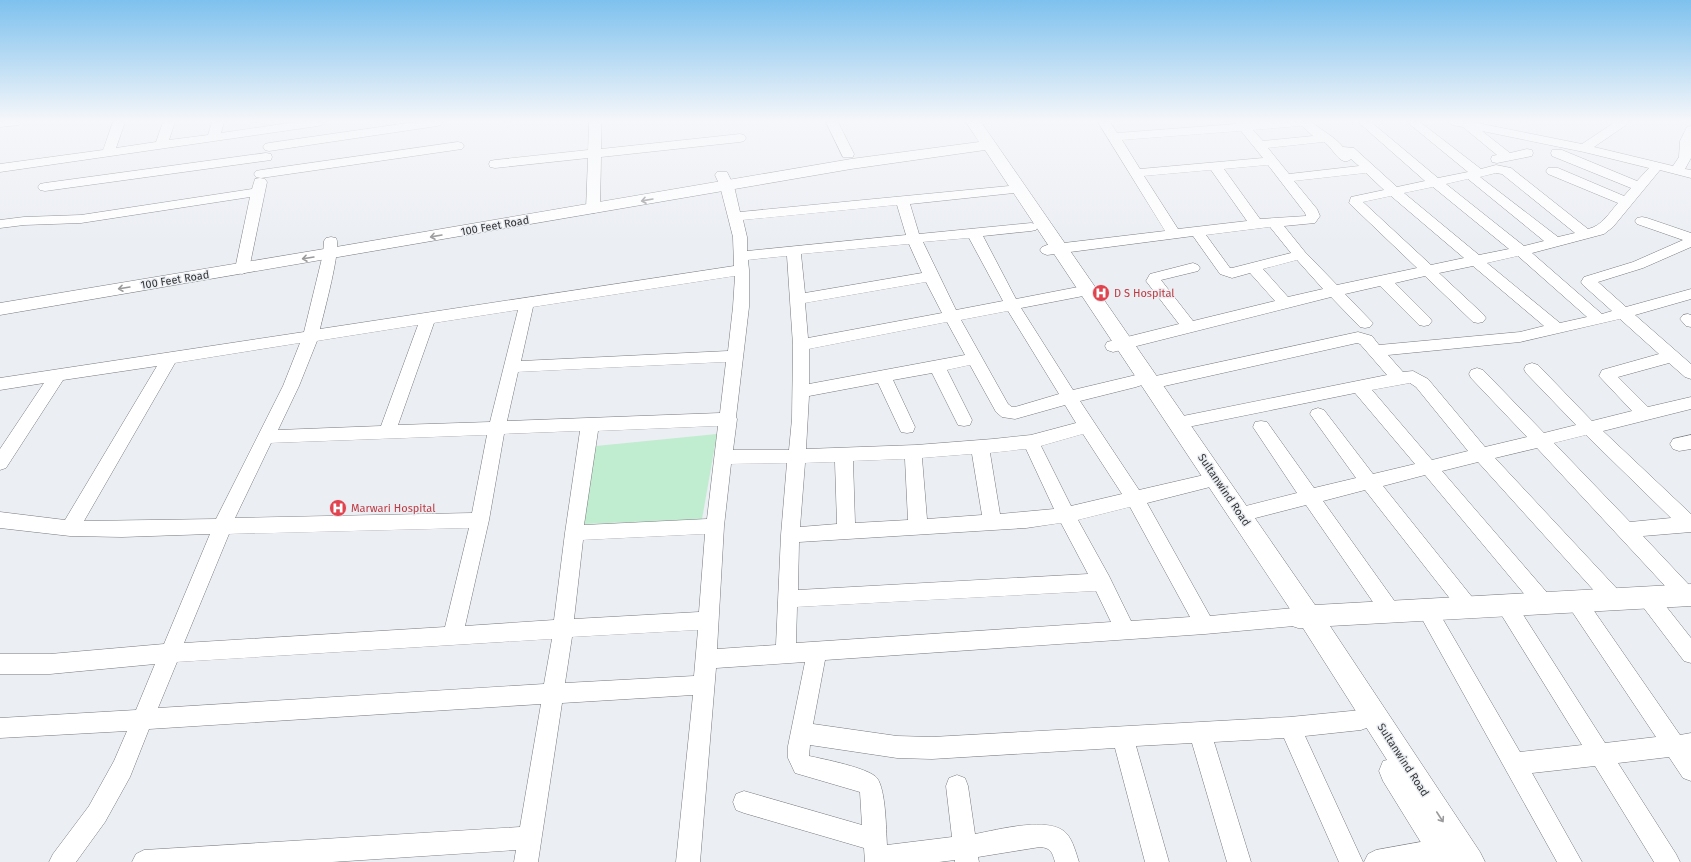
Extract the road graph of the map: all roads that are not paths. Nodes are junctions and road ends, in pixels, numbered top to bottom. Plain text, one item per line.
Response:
1 (42, 162) edge
2 (203, 162) edge
3 (265, 162) edge
4 (344, 162) edge
5 (511, 162) edge
6 (595, 162) edge
7 (810, 162) edge
8 (859, 162) edge
9 (993, 162) edge
10 (996, 162) edge
11 (1129, 162) edge
12 (1258, 162) edge
13 (1273, 162) edge
14 (1358, 162) edge
15 (1411, 162) edge
16 (1460, 162) edge
17 (1493, 162) edge
18 (1579, 162) edge
19 (1642, 162) edge
20 (1682, 162) edge
21 (495, 164) dead end
22 (1215, 166) junction
23 (1657, 166) junction
24 (0, 168) edge
25 (1363, 169) junction
26 (1501, 169) junction
27 (1553, 171) dead end
28 (1677, 171) junction
29 (1136, 173) junction
30 (261, 174) junction
31 (1474, 174) junction
32 (1691, 174) edge
33 (1286, 178) junction
34 (724, 181) junction
35 (1436, 183) junction
36 (45, 187) dead end
37 (1639, 187) junction
38 (1009, 190) junction
39 (1393, 191) junction
40 (258, 192) junction
41 (902, 200) junction
42 (1627, 202) junction
43 (594, 203) junction
44 (734, 217) junction
45 (1642, 221) dead end
46 (1274, 223) junction
47 (0, 224) edge
48 (1256, 224) junction
49 (1031, 227) junction
50 (1196, 231) junction
51 (974, 233) junction
52 (1174, 234) junction
53 (1586, 235) junction
54 (1691, 238) edge
55 (914, 239) junction
56 (1691, 242) edge
57 (1556, 243) junction
58 (330, 247) junction
59 (1054, 249) junction
60 (794, 250) junction
61 (1521, 251) junction
62 (1300, 255) junction
63 (1475, 260) junction
64 (244, 262) junction
65 (741, 263) junction
66 (1253, 267) junction
67 (1194, 268) dead end
68 (1429, 270) junction
69 (931, 276) junction
70 (1383, 280) junction
71 (1078, 292) junction
72 (1334, 292) junction
73 (1691, 294) edge
74 (0, 296) edge
75 (799, 299) junction
76 (527, 302) junction
77 (1286, 304) junction
78 (1012, 305) junction
79 (0, 309) edge
80 (1622, 313) junction
81 (951, 316) junction
82 (428, 318) junction
83 (1478, 318) dead end
84 (1599, 320) junction
85 (1424, 321) dead end
86 (1365, 322) dead end
87 (1190, 328) junction
88 (1557, 329) junction
89 (310, 338) junction
90 (801, 345) junction
91 (1119, 345) junction
92 (1376, 351) junction
93 (736, 356) junction
94 (1672, 356) junction
95 (974, 359) junction
96 (169, 360) junction
97 (937, 366) junction
98 (512, 367) junction
99 (1532, 369) dead end
100 (1691, 373) edge
101 (1477, 374) dead end
102 (883, 376) junction
103 (57, 377) junction
104 (1398, 378) junction
105 (1143, 382) junction
106 (0, 384) edge
107 (1359, 386) junction
108 (800, 392) junction
109 (1070, 397) junction
110 (1691, 403) edge
111 (1318, 414) dead end
112 (1645, 414) junction
113 (729, 419) junction
114 (964, 420) dead end
115 (1178, 423) junction
116 (590, 424) junction
117 (1087, 426) junction
118 (907, 427) dead end
119 (1261, 427) dead end
120 (497, 428) junction
121 (1589, 428) junction
122 (387, 433) junction
123 (265, 437) junction
124 (1540, 440) junction
125 (1031, 442) junction
126 (980, 447) junction
127 (912, 450) junction
128 (844, 454) junction
129 (1481, 454) junction
130 (724, 457) junction
131 (796, 457) junction
132 (0, 463) edge
133 (1428, 468) junction
134 (1204, 482) junction
135 (1369, 482) junction
136 (1310, 497) junction
137 (1135, 499) junction
138 (1240, 514) junction
139 (1066, 515) junction
140 (0, 520) edge
141 (480, 520) junction
142 (992, 522) junction
143 (1690, 524) edge
144 (715, 526) junction
145 (222, 527) junction
146 (918, 527) junction
147 (70, 528) junction
148 (1626, 530) junction
149 (846, 532) junction
150 (574, 533) junction
151 (790, 535) junction
152 (1102, 582) junction
153 (1688, 595) edge
154 (1647, 597) junction
155 (787, 599) junction
156 (1614, 599) junction
157 (1576, 601) junction
158 (1544, 602) junction
159 (1506, 606) junction
160 (1469, 608) junction
161 (1427, 610) junction
162 (1391, 612) junction
163 (1302, 616) junction
164 (709, 620) junction
165 (1205, 625) junction
166 (563, 630) junction
167 (1125, 630) junction
168 (453, 635) junction
169 (817, 652) junction
170 (169, 653) junction
171 (786, 654) junction
172 (1691, 654) edge
173 (706, 659) junction
174 (0, 664) edge
175 (704, 685) junction
176 (553, 692) junction
177 (142, 720) junction
178 (1361, 720) junction
179 (1290, 727) junction
180 (0, 728) edge
181 (1200, 732) junction
182 (801, 733) junction
183 (1123, 737) junction
184 (1683, 745) edge
185 (1599, 754) junction
186 (1514, 764) junction
187 (1691, 770) edge
188 (957, 786) dead end
189 (744, 802) dead end
190 (529, 838) junction
191 (877, 853) edge
192 (966, 855) edge
193 (1446, 856) edge
194 (313, 857) edge
195 (62, 862) edge
196 (144, 862) edge
197 (526, 862) edge
198 (688, 862) edge
199 (1067, 862) edge
200 (1157, 862) edge
201 (1239, 862) edge
202 (1351, 862) edge
203 (1376, 862) edge
204 (1470, 862) edge
205 (1570, 862) edge
206 (1668, 862) edge

1 - 24 street
2 - 36 street
3 - 30 street
4 - 30 street
5 - 21 street
6 - 43 street
7 - 34 main road, 100 Feet Road
8 - 34 main road, 100 Feet Road
9 - 38 main road
10 - 59 main road, Sultanwind Road
11 - 29 street
12 - 22 street
13 - 33 street
14 - 25 street
15 - 35 street
16 - 31 street
17 - 26 street
18 - 37 street
19 - 23 street
20 - 28 street
22 - 29 street
22 - 48 street
23 - 28 street
23 - 37 street
25 - 33 street
25 - 39 street
26 - 31 street
26 - 53 street
27 - 42 street
28 - 32 street
29 - 52 street
30 - 40 street
31 - 35 street
31 - 57 street
33 - 46 street
34 - 43 main road, 100 Feet Road
34 - 44 street
35 - 39 street
35 - 61 street
37 - 42 street
38 - 41 street
38 - 49 main road
39 - 63 street
39 - 68 street
40 - 47 street
40 - 64 street
41 - 44 street
41 - 55 street
42 - 53 street
43 - 58 main road, 100 Feet Road
44 - 65 street
45 - 54 street
46 - 48 street
46 - 62 street
48 - 50 street
49 - 51 street
49 - 59 main road
50 - 52 street
50 - 66 street
51 - 55 street
51 - 78 street
52 - 59 street
53 - 57 street
55 - 60 street
55 - 69 street
56 - 80 street
57 - 61 street
58 - 64 main road, 100 Feet Road
58 - 89 street
59 - 71 main road
59 - 91 main road, Sultanwind Road
60 - 65 street
60 - 75 street
61 - 63 street
61 - 84 street
62 - 66 street
62 - 72 street
63 - 68 street
63 - 88 street
64 - 74 main road, 100 Feet Road
64 -> 79 main road, 100 Feet Road
65 - 76 street
65 - 93 street
66 - 77 street
67 - 87 street
68 - 70 street
68 - 83 street
69 - 75 street
69 - 81 street
70 - 72 street
70 - 85 street
71 - 78 street
71 - 91 main road
72 - 77 street
72 - 86 street
73 - 80 street
75 - 90 street
76 - 82 street
76 - 98 street
77 - 87 street
78 - 81 street
78 - 109 street
80 - 84 street
80 - 94 street
81 - 90 street
81 - 95 street
82 - 89 street
82 - 122 street
84 - 88 street
87 - 91 street
88 - 92 street
89 - 96 street
89 - 123 street
90 - 108 street
91 - 105 main road, Sultanwind Road
92 - 104 street
92 - 105 street
93 - 98 street
93 - 113 street
94 - 100 street
94 - 112 street
95 - 97 street
95 - 109 street
96 - 103 street
96 - 147 street
97 - 102 street
97 - 114 street
98 - 120 street
99 - 121 street
101 - 124 street
102 - 108 street
102 - 118 street
103 - 106 street
103 - 132 street
104 - 107 street
104 - 129 street
105 - 109 street
105 - 115 main road, Sultanwind Road
105 - 134 main road, Sultanwind Road
107 - 115 street
107 - 133 street
108 - 131 street
109 - 117 street
110 - 112 street
111 - 135 street
112 - 121 street
113 - 116 street
113 - 130 street
115 - 138 main road, Sultanwind Road
116 - 120 street
116 - 150 street
117 - 125 street
117 - 137 street
119 - 136 street
120 - 122 street
120 - 141 street
121 - 124 street
121 - 143 street
122 - 123 street
123 - 145 street
124 - 129 street
124 - 148 street
125 - 126 street
125 - 139 street
126 - 127 street
126 - 142 street
127 - 128 street
127 - 146 street
128 - 131 street
128 - 149 street
129 - 133 street
129 - 156 street
130 - 131 street
130 - 144 street
131 - 151 street
133 - 135 street
133 - 158 street
134 - 137 street
134 - 163 main road, Sultanwind Road
135 - 136 street
135 - 160 street
136 - 138 street
136 - 162 street
137 - 139 street
137 - 165 street
138 - 163 main road, Sultanwind Road
139 - 142 street
139 - 152 street
140 - 147 street
141 - 145 street
141 - 168 street
142 - 146 street
143 - 148 street
144 - 150 street
144 - 164 street
145 - 147 street
145 - 170 street
146 - 149 street
148 - 153 street
149 - 151 street
150 - 166 street
151 - 155 street
152 - 155 street
152 - 167 street
153 - 154 main road
154 - 156 main road
154 - 172 street
155 - 171 street
156 - 157 main road
157 - 158 main road
157 - 184 street
158 - 159 main road
159 - 160 main road
159 - 185 street
160 - 161 main road
161 - 162 main road
161 - 186 street
162 - 163 main road
163 - 165 street
163 - 178 main road, Sultanwind Road
163 -> 204 main road, Sultanwind Road
164 - 166 street
164 - 173 street
165 - 167 street
166 - 168 street
166 - 176 street
167 - 169 street
168 - 170 street
169 - 171 street
169 - 182 street
170 - 174 street
170 - 177 street
171 - 173 street
173 - 175 street
175 - 176 street
175 - 198 street
176 - 177 street
176 - 190 street
177 - 180 street
177 - 195 street
178 - 179 street
178 - 193 main road, Sultanwind Road
179 - 181 street
179 - 202 street
181 - 183 street
181 - 201 street
182 - 183 street
182 - 191 street
183 - 200 street
184 - 185 street
184 - 187 street
185 - 186 street
185 - 206 street
186 - 205 street
188 - 192 street
189 - 191 street
190 - 194 street
190 - 197 street
191 - 192 street
192 - 199 street
193 - 203 street
194 - 196 street

